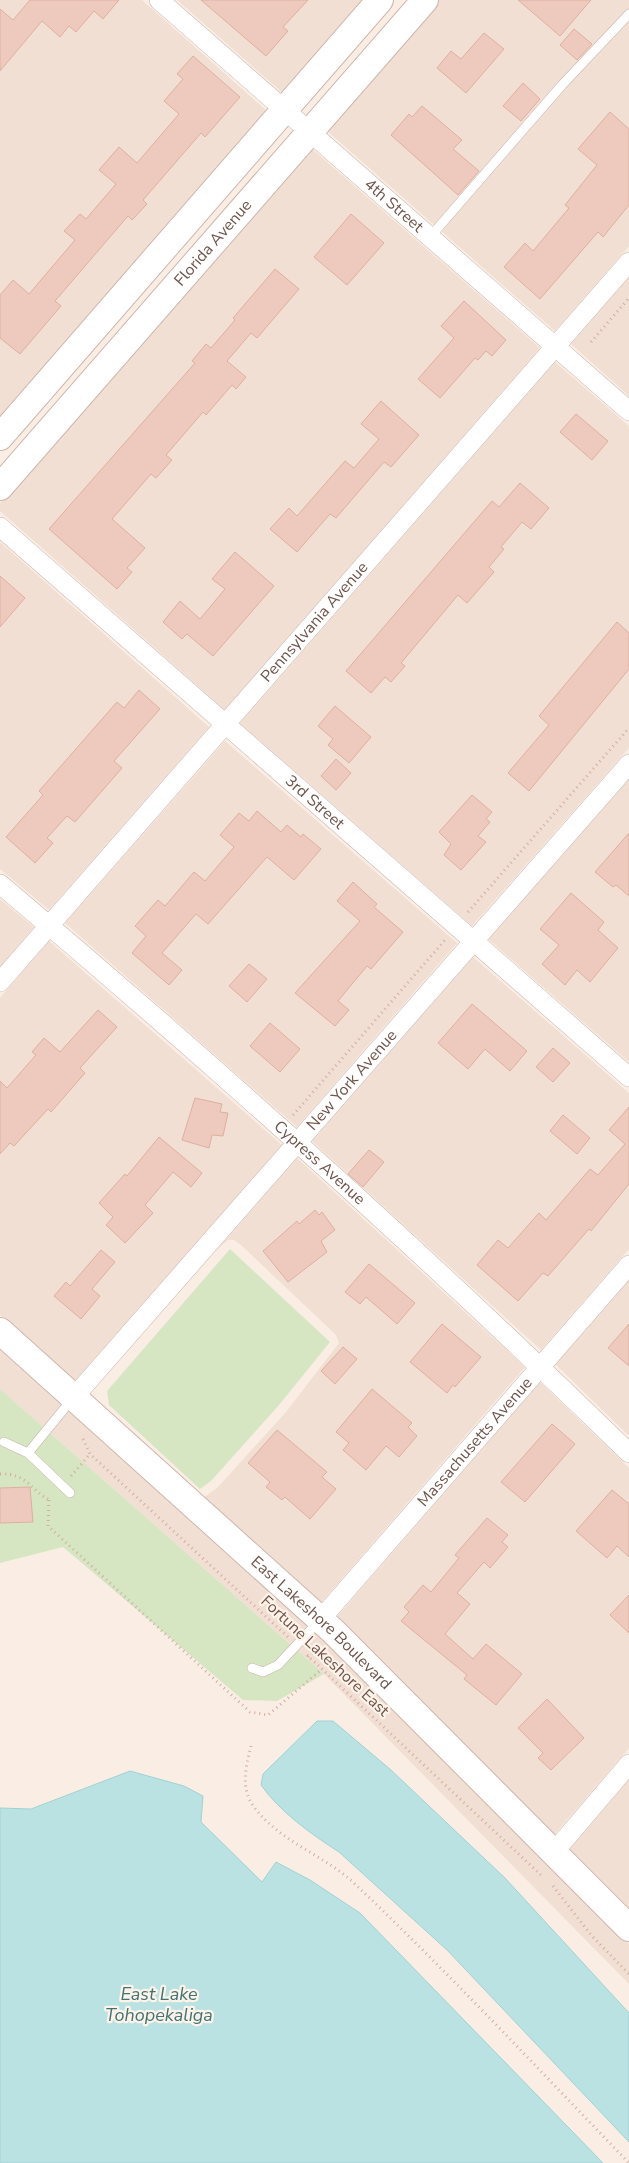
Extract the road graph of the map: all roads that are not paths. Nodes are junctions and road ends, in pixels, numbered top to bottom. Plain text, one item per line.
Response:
1 (159, 0) edge
2 (380, 0) edge
3 (426, 0) edge
4 (629, 14) edge
5 (284, 110) junction
6 (311, 132) junction
7 (430, 237) junction
8 (629, 262) edge
9 (555, 346) junction
10 (629, 411) edge
11 (0, 437) edge
12 (0, 487) edge
13 (0, 527) edge
14 (225, 725) junction
15 (629, 764) edge
16 (0, 884) edge
17 (49, 925) junction
18 (473, 941) junction
19 (0, 982) edge
20 (629, 1077) edge
21 (297, 1143) junction
22 (629, 1265) edge
23 (0, 1331) edge
24 (540, 1366) junction
25 (68, 1405) junction
26 (4, 1442) dead end
27 (28, 1453) junction
28 (629, 1453) edge
29 (70, 1493) dead end
30 (320, 1620) junction
31 (252, 1668) dead end
32 (629, 1764) edge
33 (554, 1852) junction
34 (629, 1928) edge

1 - 5 street, 4th Street
2 - 5 main road
3 - 6 main road, Florida Avenue
4 - 7 lane
5 - 6 street, 4th Street
5 - 11 main road
6 - 7 street, 4th Street
6 - 12 main road, Florida Avenue
7 - 9 street, 4th Street
8 - 9 street, Pennsylvania Avenue
9 - 10 street, 4th Street
9 - 14 street, Pennsylvania Avenue
13 - 14 street, 3rd Street
14 - 17 street, Pennsylvania Avenue
14 - 18 street, 3rd Street
15 - 18 street, New York Avenue
16 - 17 street, Cypress Avenue
17 - 19 street, Pennsylvania Avenue
17 - 21 street, Cypress Avenue
18 - 20 street, 3rd Street
18 - 21 street, New York Avenue
21 - 24 street, Cypress Avenue
21 - 25 street, New York Avenue
22 - 24 street, Massachusetts Avenue
23 - 25 main road, East Lakeshore Boulevard
24 - 28 street, Cypress Avenue
24 - 30 street, Massachusetts Avenue
25 - 27 lane
25 - 30 main road, East Lakeshore Boulevard
26 - 27 lane
27 - 29 lane
30 - 31 lane
30 - 33 main road, East Lakeshore Boulevard
32 - 33 street
33 - 34 main road, East Lakeshore Boulevard

